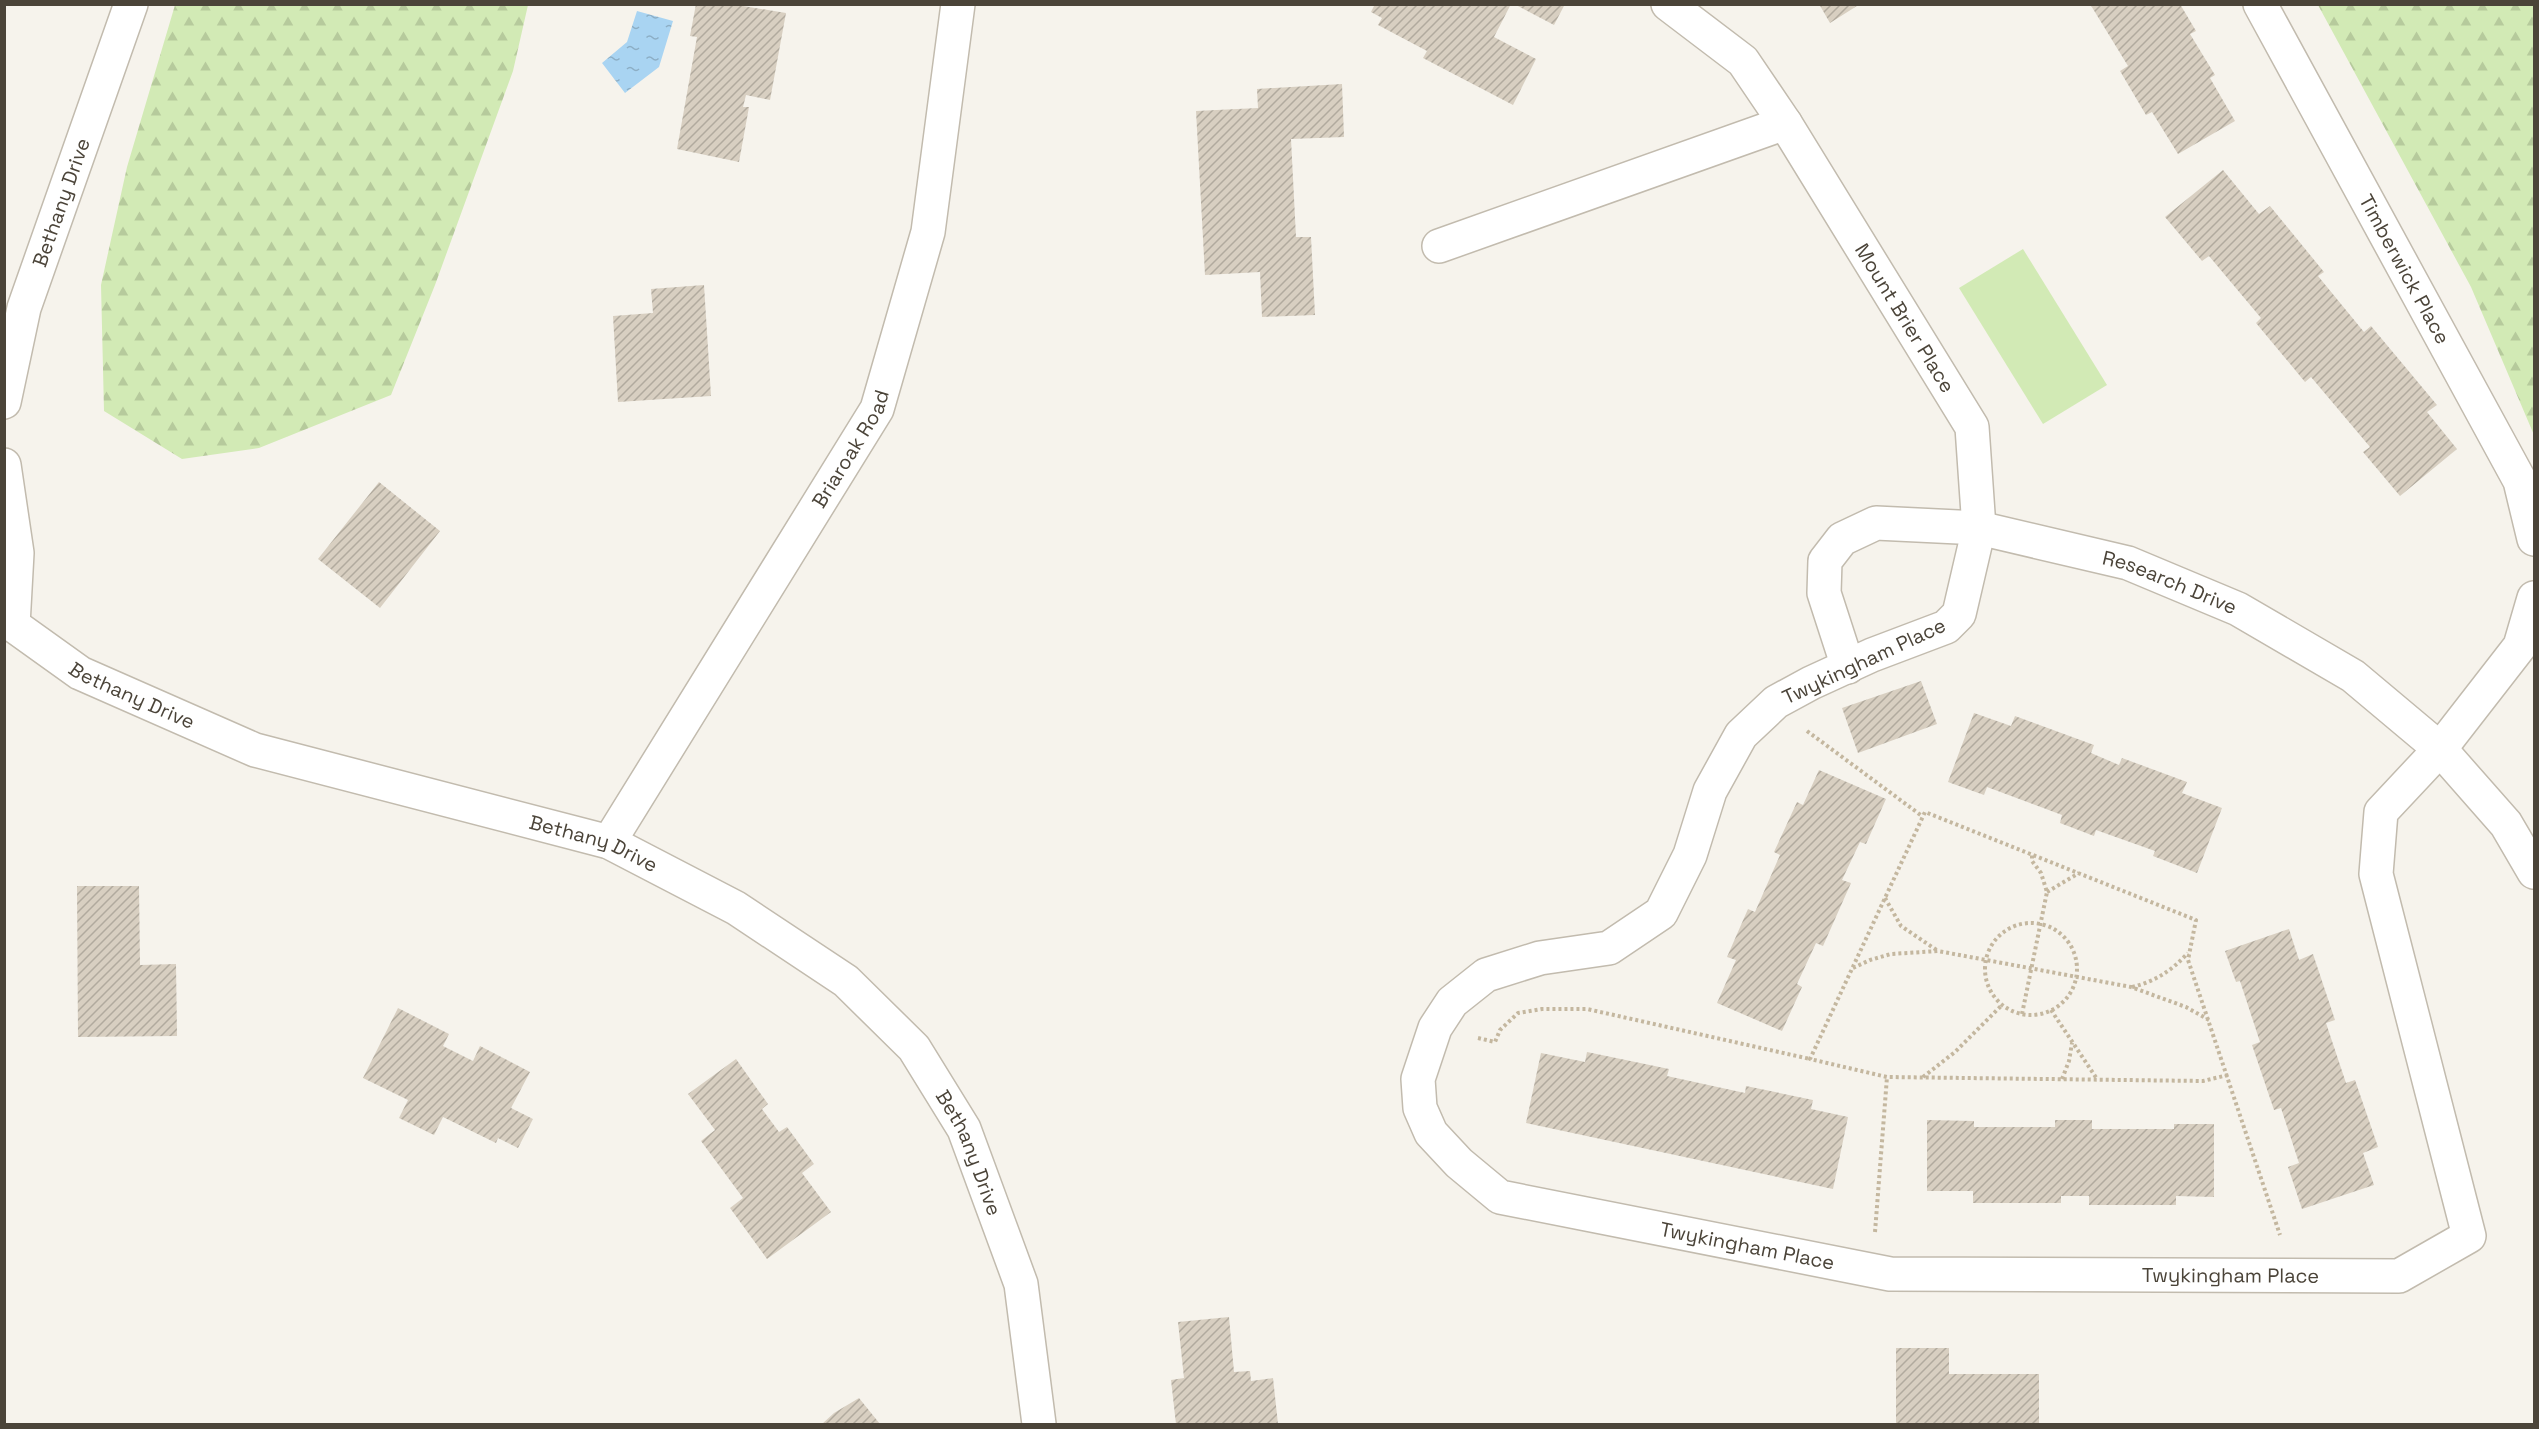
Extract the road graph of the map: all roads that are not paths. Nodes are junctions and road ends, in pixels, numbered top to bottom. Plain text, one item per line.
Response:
1 (131, 4) edge
2 (958, 4) edge
3 (1668, 4) edge
4 (2260, 4) edge
5 (1785, 123) junction
6 (1439, 246) dead end
7 (4, 402) edge
8 (4, 465) edge
9 (1979, 528) junction
10 (2535, 539) edge
11 (2535, 597) edge
12 (9, 631) edge
13 (1848, 667) junction
14 (2440, 749) junction
15 (609, 842) junction
16 (2535, 872) edge
17 (1039, 1425) edge

1 - 7 street, Bethany Drive
2 - 15 street, Briaroak Road
3 - 5 street, Mount Brier Place
4 - 10 street, Timberwick Place
5 - 6 street
5 - 9 street, Mount Brier Place
8 - 12 street, Bethany Drive
9 - 13 street, Twykingham Place
9 - 13 street, Research Drive
9 - 14 street, Research Drive
11 - 14 street
12 - 15 street, Bethany Drive
13 - 14 street, Twykingham Place
14 - 16 street, Research Drive
15 - 17 street, Bethany Drive

